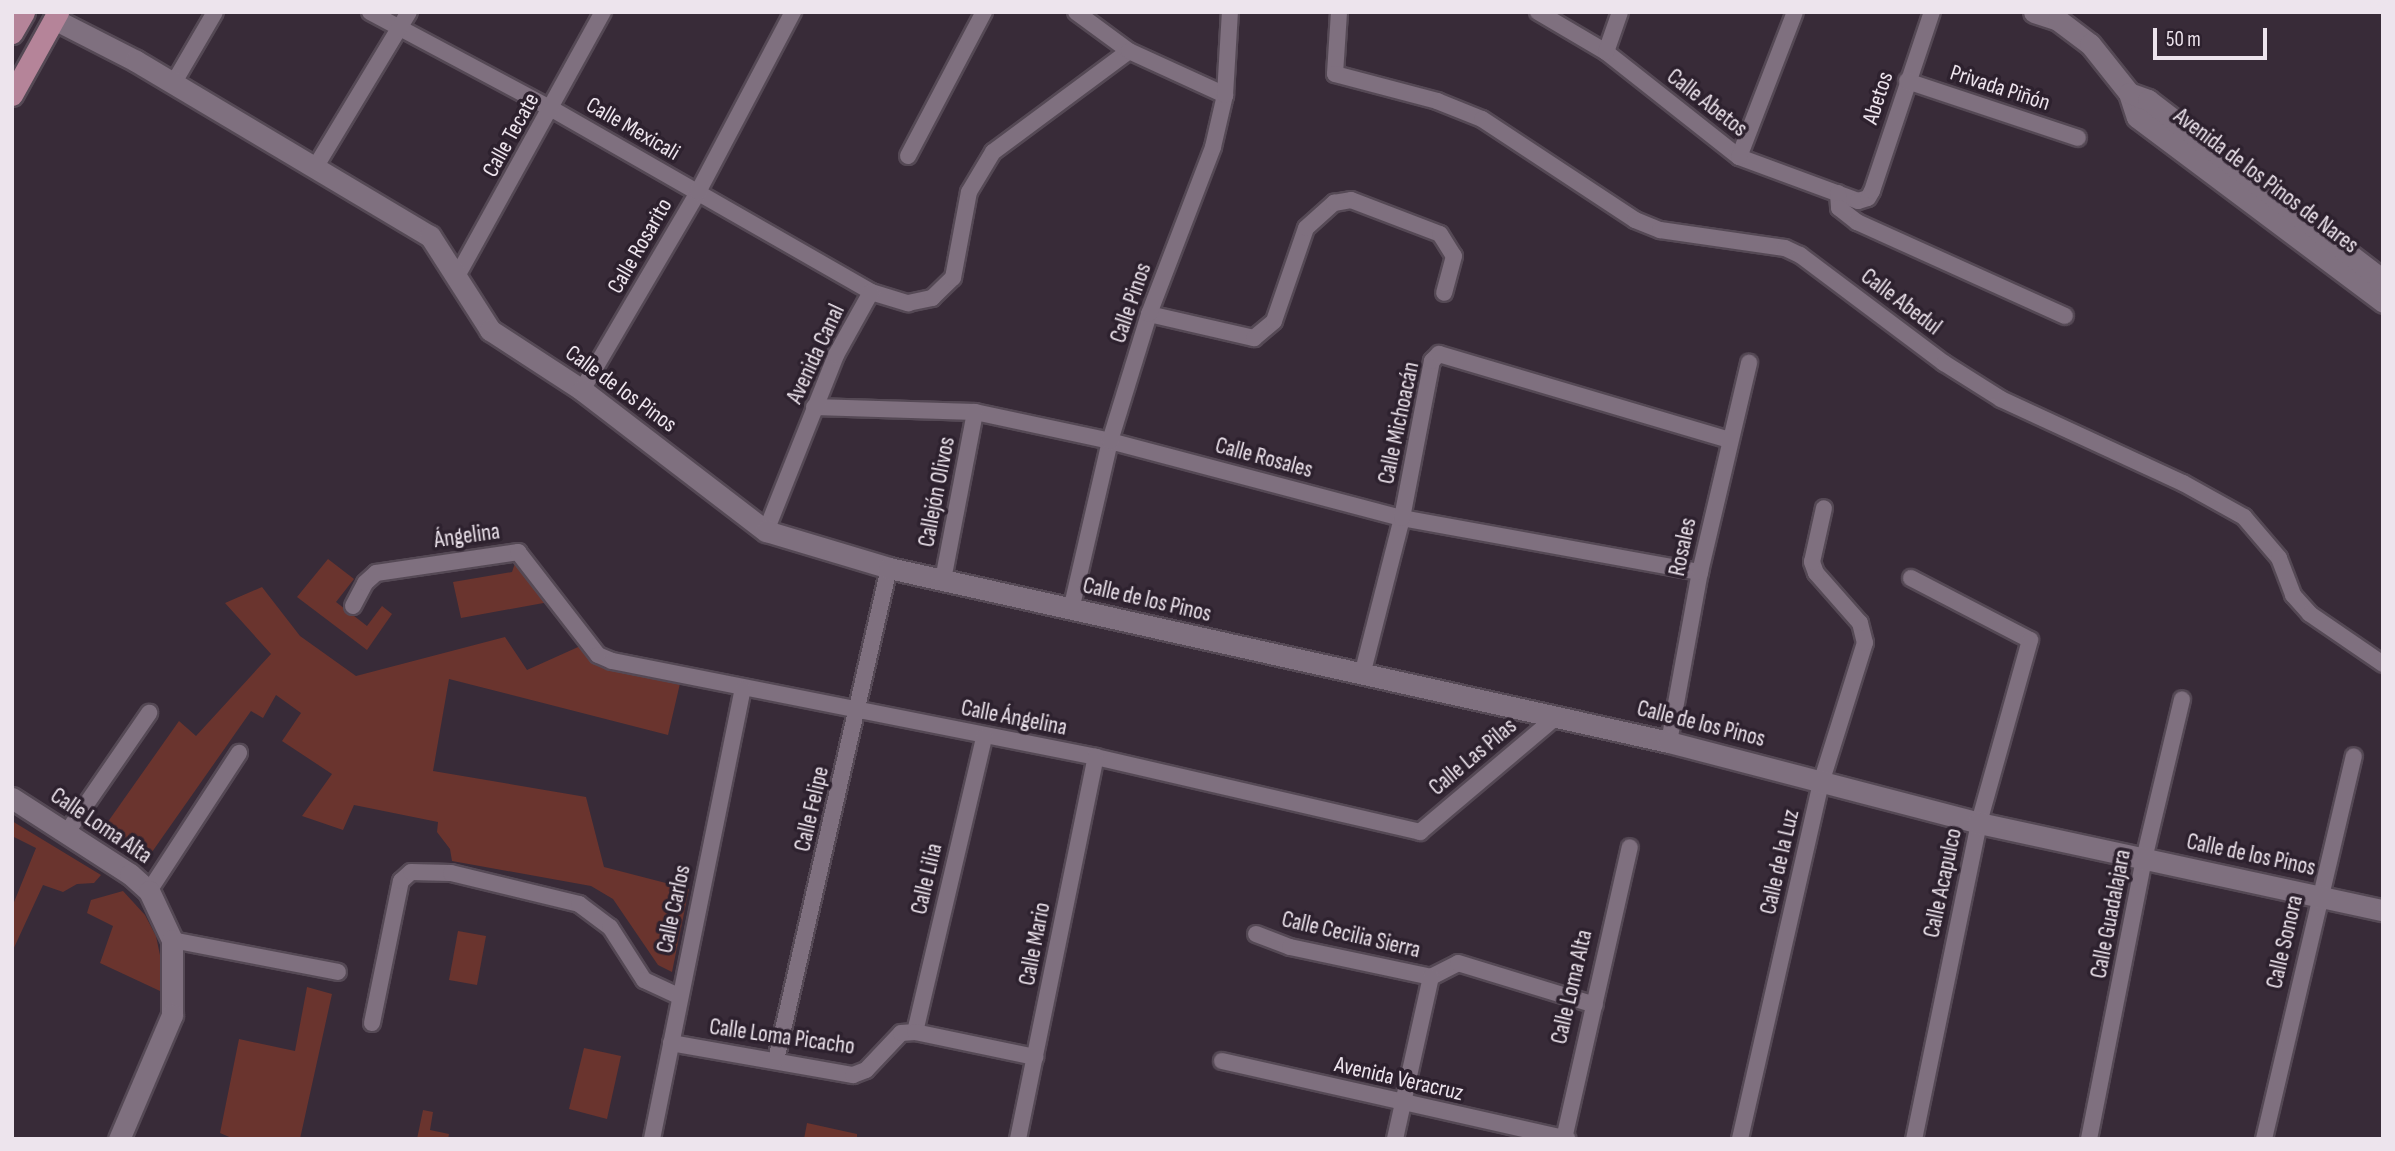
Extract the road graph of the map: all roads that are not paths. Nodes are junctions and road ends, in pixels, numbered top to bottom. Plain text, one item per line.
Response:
1 (24, 12) edge
2 (215, 12) edge
3 (370, 12) edge
4 (409, 12) edge
5 (603, 12) edge
6 (793, 12) edge
7 (984, 12) edge
8 (1076, 12) edge
9 (1230, 12) edge
10 (1339, 12) edge
11 (1538, 12) edge
12 (1620, 12) edge
13 (1796, 12) edge
14 (1932, 12) edge
15 (2034, 12) edge
16 (56, 16) edge
17 (400, 29) junction
18 (12, 33) edge
19 (1129, 51) junction
20 (1605, 52) junction
21 (1907, 81) junction
22 (173, 84) junction
23 (12, 95) edge
24 (1225, 95) junction
25 (552, 109) junction
26 (2078, 138) dead end
27 (908, 156) dead end
28 (1739, 156) junction
29 (316, 166) junction
30 (698, 192) junction
31 (1838, 193) junction
32 (1868, 198) joint
33 (2359, 272) junction
34 (456, 278) junction
35 (2383, 279) edge
36 (871, 292) junction
37 (1444, 293) dead end
38 (2383, 302) edge
39 (1149, 314) junction
40 (2065, 316) dead end
41 (1749, 363) dead end
42 (582, 390) junction
43 (814, 407) junction
44 (975, 412) junction
45 (1730, 440) junction
46 (1110, 441) junction
47 (1824, 508) dead end
48 (1402, 517) junction
49 (766, 531) junction
50 (889, 568) junction
51 (1700, 572) junction
52 (1911, 578) dead end
53 (943, 580) junction
54 (354, 607) dead end
55 (1071, 610) junction
56 (598, 655) joint
57 (2383, 664) edge
58 (1362, 675) junction
59 (743, 689) junction
60 (2182, 699) dead end
61 (859, 710) junction
62 (149, 713) dead end
63 (1556, 717) junction
64 (984, 737) junction
65 (1669, 742) junction
66 (239, 753) dead end
67 (2354, 756) dead end
68 (1097, 757) junction
69 (1821, 783) junction
70 (12, 798) edge
71 (1979, 822) junction
72 (67, 832) junction
73 (1420, 832) joint
74 (1630, 847) dead end
75 (2144, 859) junction
76 (149, 891) junction
77 (2318, 897) junction
78 (2383, 910) edge
79 (1256, 934) dead end
80 (172, 940) junction
81 (338, 972) dead end
82 (1431, 977) junction
83 (678, 996) junction
84 (1595, 1005) junction
85 (372, 1023) dead end
86 (915, 1032) junction
87 (671, 1043) junction
88 (1035, 1057) junction
89 (776, 1060) junction
90 (1222, 1061) dead end
91 (1402, 1104) junction
92 (119, 1139) edge
93 (652, 1139) edge
94 (1018, 1139) edge
95 (1395, 1139) edge
96 (1565, 1139) edge
97 (1740, 1139) edge
98 (1914, 1139) edge
99 (2089, 1139) edge
100 (2264, 1139) edge

1 - 18 main road
2 - 22 street
3 - 17 street, Calle Mexicali
4 - 17 street
5 - 25 street, Calle Tecate
6 - 30 street, Calle Rosarito
7 - 27 street
8 - 19 street
9 - 24 street, Calle Pinos
10 - 57 street, Calle Abedul
11 - 20 street, Calle Abetos
12 - 20 street
13 - 28 street
14 - 21 street, Abetos
15 - 33 street, Avenida de los Pinos de Nares
16 - 22 street, Calle de los Pinos
16 - 23 main road
17 - 25 street, Calle Mexicali
17 - 29 street
19 - 24 street
19 - 36 street, Avenida Canal
20 - 28 street, Calle Abetos
21 - 26 street, Privada Piñón
21 - 32 street, Abetos
22 - 29 street, Calle de los Pinos
24 - 39 street, Calle Pinos
25 - 30 street, Calle Mexicali
25 - 34 street, Calle Tecate
28 - 31 street, Calle Abetos
29 - 34 street, Calle de los Pinos
30 - 36 street, Calle Mexicali
30 - 42 street, Calle Rosarito
31 - 32 street, Calle Abetos
31 - 40 street
33 - 35 street, Avenida de los Pinos de Nares
33 - 38 street, Avenida de los Pinos de Nares
34 - 42 street, Calle de los Pinos
36 - 43 street, Avenida Canal
37 - 39 street
39 - 46 street, Calle Pinos
41 - 45 street, Rosales
42 - 49 street, Calle de los Pinos
43 - 44 street, Calle Rosales
43 - 49 street, Avenida Canal
44 - 46 street, Calle Rosales
44 - 53 street, Callejón Olivos
45 - 48 street, Calle Michoacán
45 - 51 street, Rosales
46 - 48 street, Calle Rosales
46 - 55 street, Calle Pinos
47 - 69 street, Calle de la Luz
48 - 51 street, Calle Rosales
48 - 58 street, Calle Michoacán
49 - 50 street, Calle de los Pinos
50 - 53 street, Calle de los Pinos
50 - 61 street, Calle Felipe
51 - 65 street, Rosales
52 - 71 street, Calle Acapulco
53 - 55 street, Calle de los Pinos
54 - 56 street, Ángelina
55 - 58 street, Calle de los Pinos
56 - 59 street, Calle Ángelina
58 - 63 street, Calle de los Pinos
59 - 61 street, Calle Ángelina
59 - 83 street, Calle Carlos
60 - 75 street, Calle Guadalajara
61 - 64 street, Calle Ángelina
61 - 89 street, Calle Felipe
62 - 72 street
63 - 65 street, Calle de los Pinos
63 - 73 street, Calle Las Pilas
64 - 68 street, Calle Ángelina
64 - 86 street, Calle Lilia
65 - 69 street, Calle de los Pinos
66 - 76 street
67 - 77 street, Calle Sonora
68 - 73 street, Calle Ángelina
68 - 88 street, Calle Mario
69 - 71 street, Calle de los Pinos
69 - 97 street, Calle de la Luz
70 - 72 street, Calle Loma Alta
71 - 75 street, Calle de los Pinos
71 - 98 street, Calle Acapulco
72 - 76 street, Calle Loma Alta
74 - 84 street, Calle Loma Alta
75 - 77 street, Calle de los Pinos
75 - 99 street, Calle Guadalajara
76 - 80 street, Calle Loma Alta
77 - 78 street, Calle de los Pinos
77 - 100 street, Calle Sonora
79 - 82 street, Calle Cecilia Sierra
80 - 81 street
80 - 92 street, Calle Loma Alta
82 - 84 street, Calle Cecilia Sierra
82 - 91 street
83 - 85 street
83 - 87 street, Calle Carlos
84 - 96 street, Calle Loma Alta
86 - 88 street
86 - 89 street, Calle Loma Picacho
87 - 89 street, Calle Loma Picacho
87 - 93 street, Calle Carlos
88 - 94 street, Calle Mario
90 - 91 street, Avenida Veracruz
91 - 95 street
91 - 96 street, Avenida Veracruz

